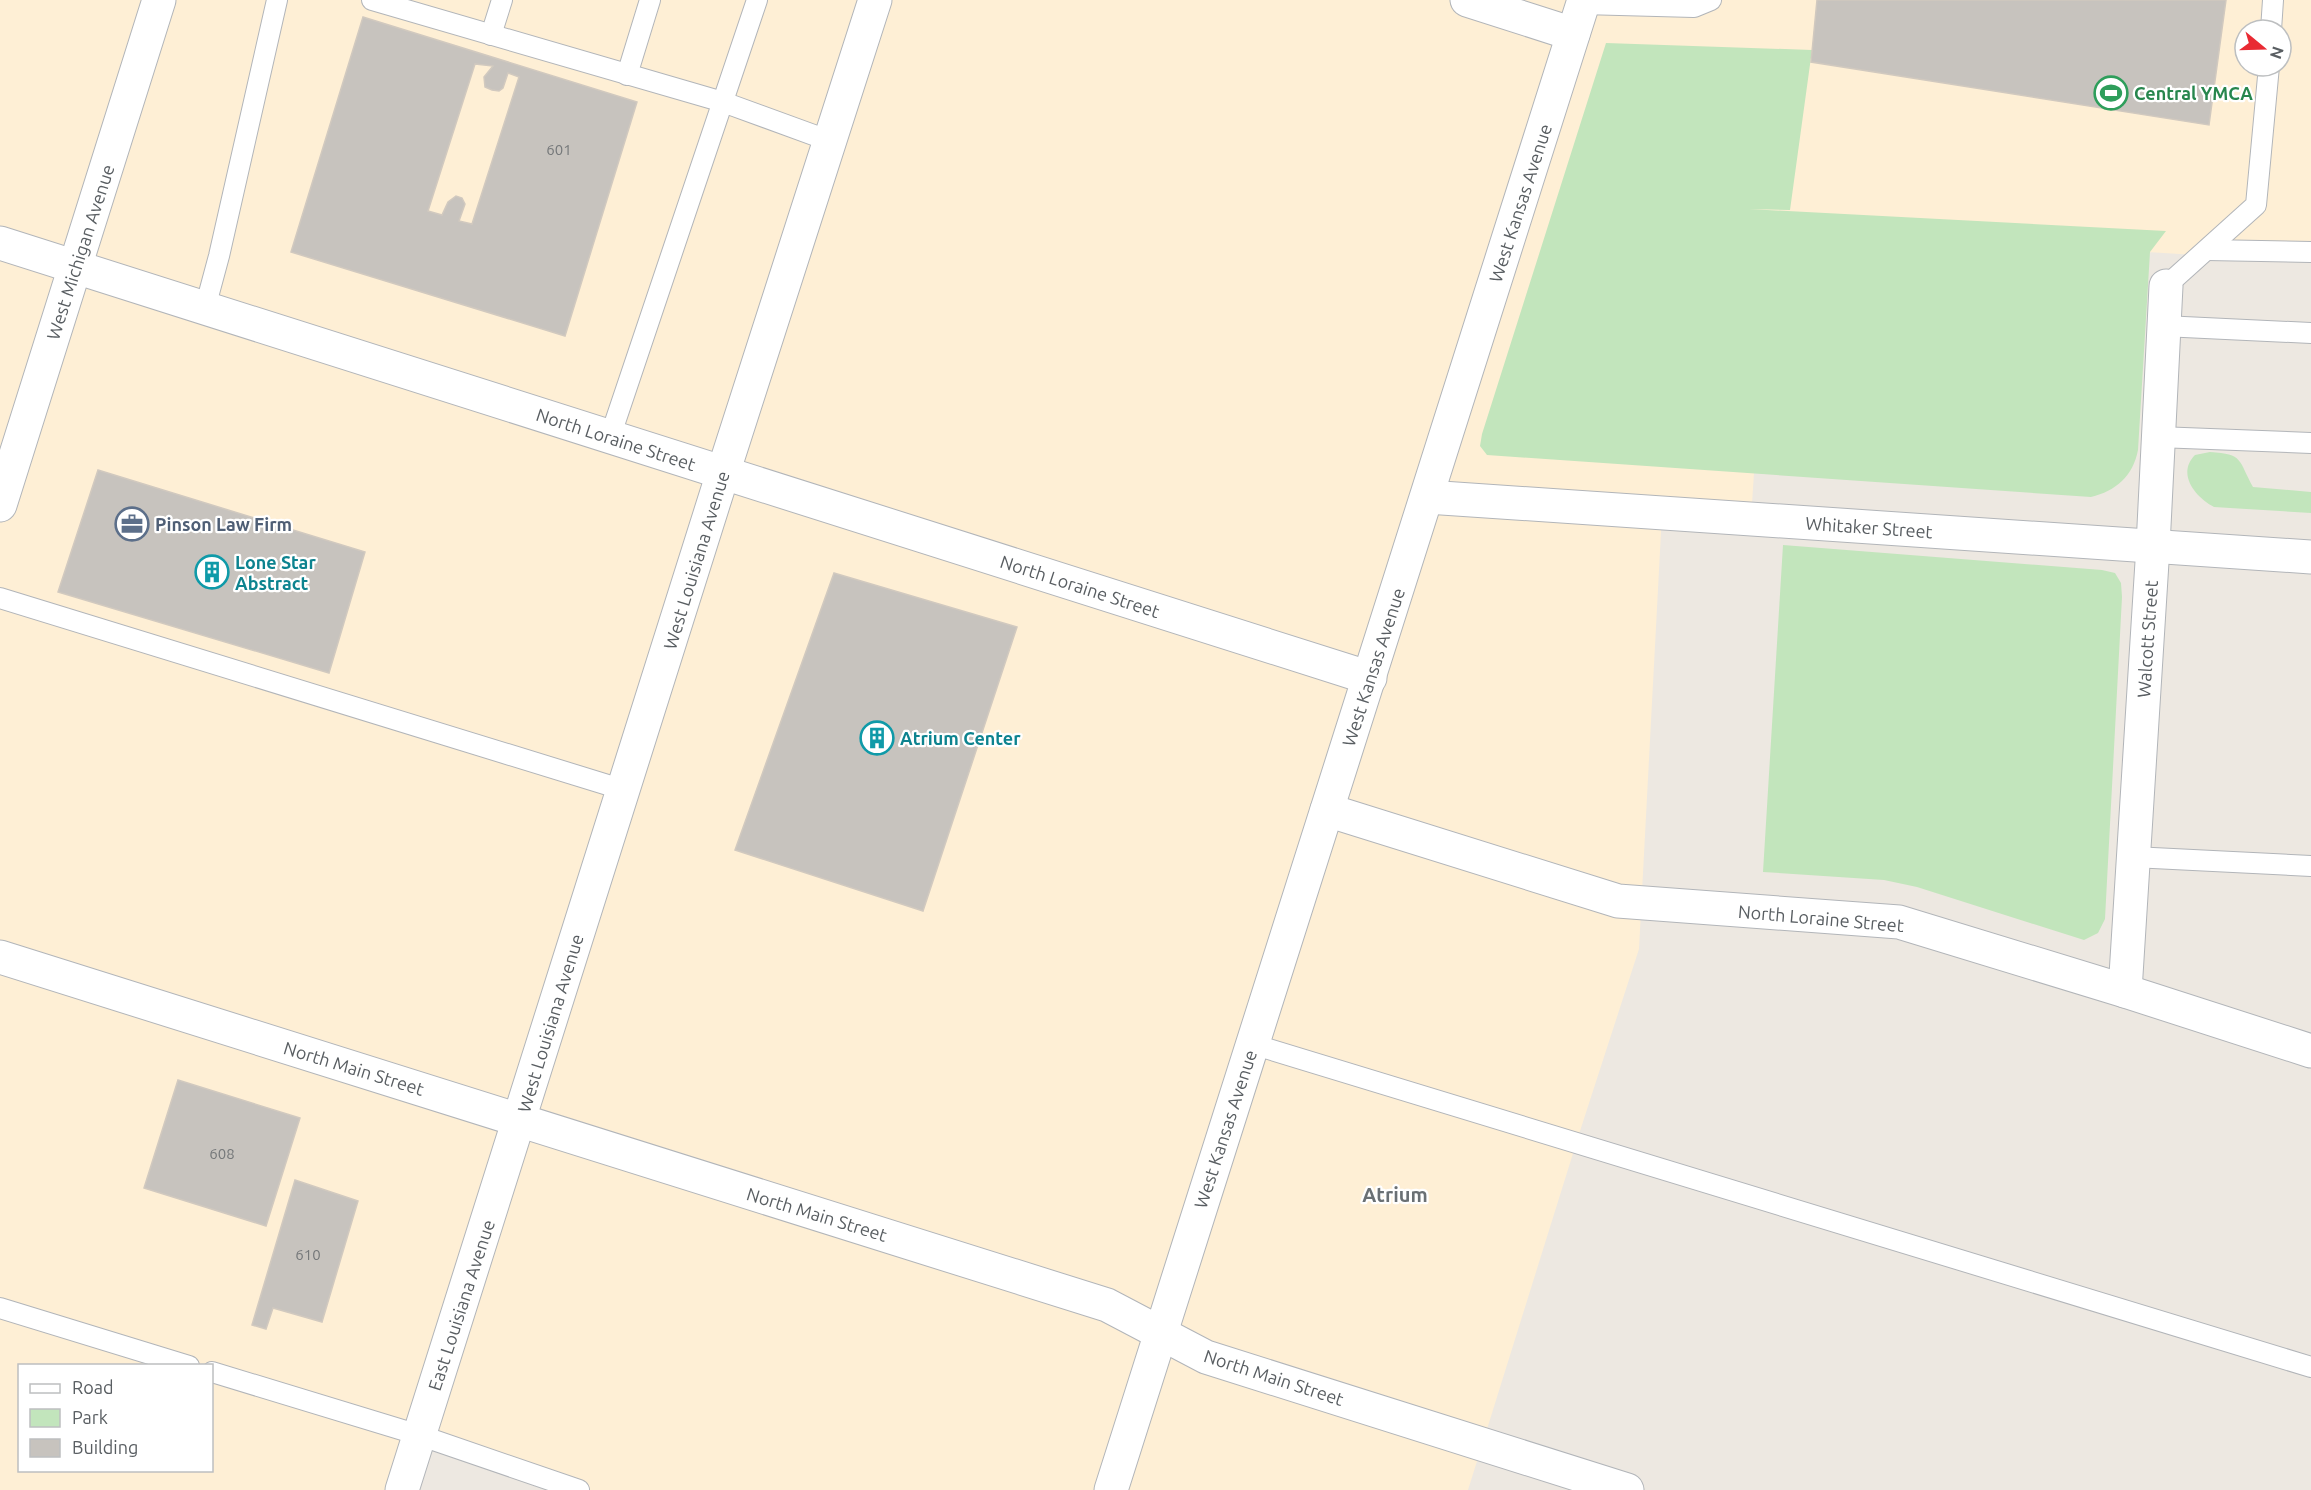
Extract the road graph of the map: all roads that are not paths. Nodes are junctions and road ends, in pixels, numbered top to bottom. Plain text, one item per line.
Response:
1 (159, 0) edge
2 (277, 0) edge
3 (502, 0) edge
4 (650, 0) edge
5 (758, 0) edge
6 (875, 0) edge
7 (1467, 0) edge
8 (1711, 0) edge
9 (2273, 0) edge
10 (385, 2) edge
11 (1580, 13) edge
12 (2272, 18) edge
13 (491, 35) junction
14 (627, 75) junction
15 (2268, 78) edge
16 (723, 102) junction
17 (830, 141) junction
18 (0, 243) edge
19 (2207, 250) junction
20 (2311, 252) edge
21 (75, 267) junction
22 (2166, 286) joint
23 (204, 308) junction
24 (2163, 326) junction
25 (2311, 333) edge
26 (610, 437) junction
27 (2158, 437) junction
28 (2311, 443) edge
29 (723, 473) junction
30 (1427, 497) junction
31 (0, 504) edge
32 (2153, 546) junction
33 (2311, 557) edge
34 (0, 598) edge
35 (1370, 678) junction
36 (624, 790) junction
37 (1327, 810) junction
38 (2133, 857) junction
39 (2311, 866) edge
40 (0, 957) edge
41 (2125, 991) junction
42 (1252, 1044) junction
43 (2311, 1051) edge
44 (520, 1120) junction
45 (0, 1308) edge
46 (1161, 1332) junction
47 (186, 1364) edge
48 (2311, 1367) edge
49 (213, 1372) edge
50 (419, 1435) junction
51 (402, 1490) edge
52 (579, 1490) edge
53 (1111, 1490) edge
54 (1627, 1490) edge

1 - 21 street, West Michigan Avenue
2 - 23 lane
3 - 13 lane
4 - 14 lane
5 - 16 lane
6 - 17 street, West Louisiana Avenue
7 - 11 street
8 - 11 lane
9 - 12 lane
10 - 13 lane
11 - 30 street, West Kansas Avenue
13 - 14 lane
14 - 16 lane
15 - 19 lane
16 - 17 lane
16 - 26 lane
17 - 29 street, West Louisiana Avenue
18 - 21 street, North Loraine Street
19 - 20 lane
19 - 22 lane
21 - 23 street, North Loraine Street
21 - 31 street, West Michigan Avenue
22 - 24 street, Walcott Street
23 - 26 street, North Loraine Street
24 - 25 lane
24 - 27 street, Walcott Street
26 - 29 street, North Loraine Street
27 - 28 lane
27 - 32 street, Walcott Street
29 - 35 street, North Loraine Street
29 - 36 street, West Louisiana Avenue
30 - 32 street, Whitaker Street
30 - 35 street, West Kansas Avenue
32 - 33 street, Whitaker Street
32 - 38 street, Walcott Street
34 - 36 lane
35 - 37 street, West Kansas Avenue
36 - 44 street, West Louisiana Avenue
37 - 41 street, North Loraine Street
37 - 42 street, West Kansas Avenue
38 - 39 lane
38 - 41 street, Walcott Street
40 - 44 street, North Main Street
41 - 43 street, North Loraine Street
42 - 46 street, West Kansas Avenue
42 - 48 lane
44 - 46 street, North Main Street
44 - 50 street, East Louisiana Avenue
45 - 47 lane
46 - 53 street, West Kansas Avenue
46 - 54 street, North Main Street
49 - 50 lane
50 - 51 street, East Louisiana Avenue
50 - 52 lane

